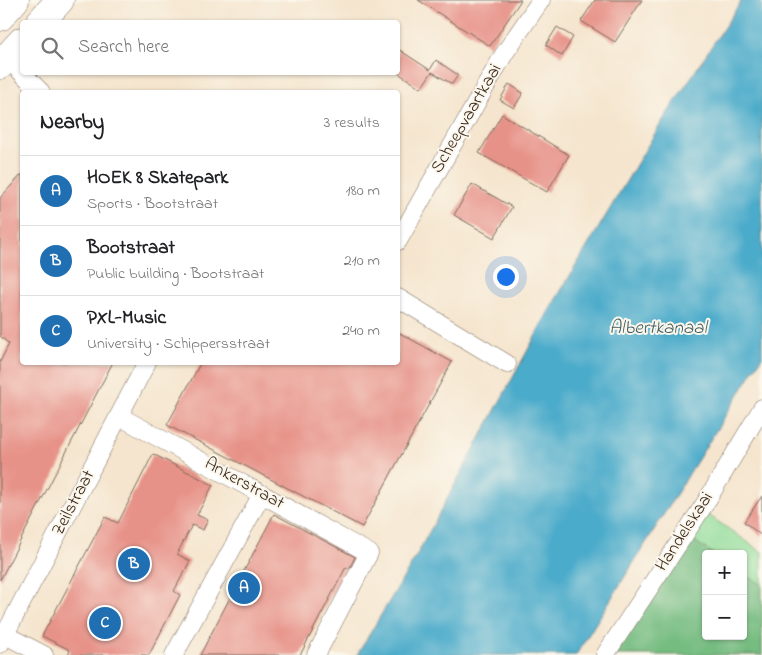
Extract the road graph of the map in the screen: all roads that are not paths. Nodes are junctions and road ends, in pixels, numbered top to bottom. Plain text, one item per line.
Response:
1 (15, 0) edge
2 (60, 0) edge
3 (541, 0) edge
4 (0, 17) edge
5 (42, 20) edge
6 (7, 54) edge
7 (20, 69) edge
8 (26, 75) edge
9 (39, 90) edge
10 (400, 237) edge
11 (400, 299) edge
12 (507, 364) dead end
13 (145, 365) edge
14 (762, 408) edge
15 (119, 416) junction
16 (756, 429) edge
17 (262, 494) junction
18 (2, 639) edge
19 (44, 655) edge
20 (174, 655) edge
21 (316, 655) edge
22 (605, 655) edge

1 - 4 highway
2 - 5 highway
3 - 10 street, Scheepvaartkaai
6 - 7 street
8 - 9 street
11 - 12 street
13 - 15 street, Zeilstraat
14 - 16 street, Handelskaai
15 - 17 street, Ankerstraat
15 - 18 street, Zeilstraat
16 - 22 street, Handelskaai
17 - 20 street
17 - 21 street, Ankerstraat
18 - 19 street

